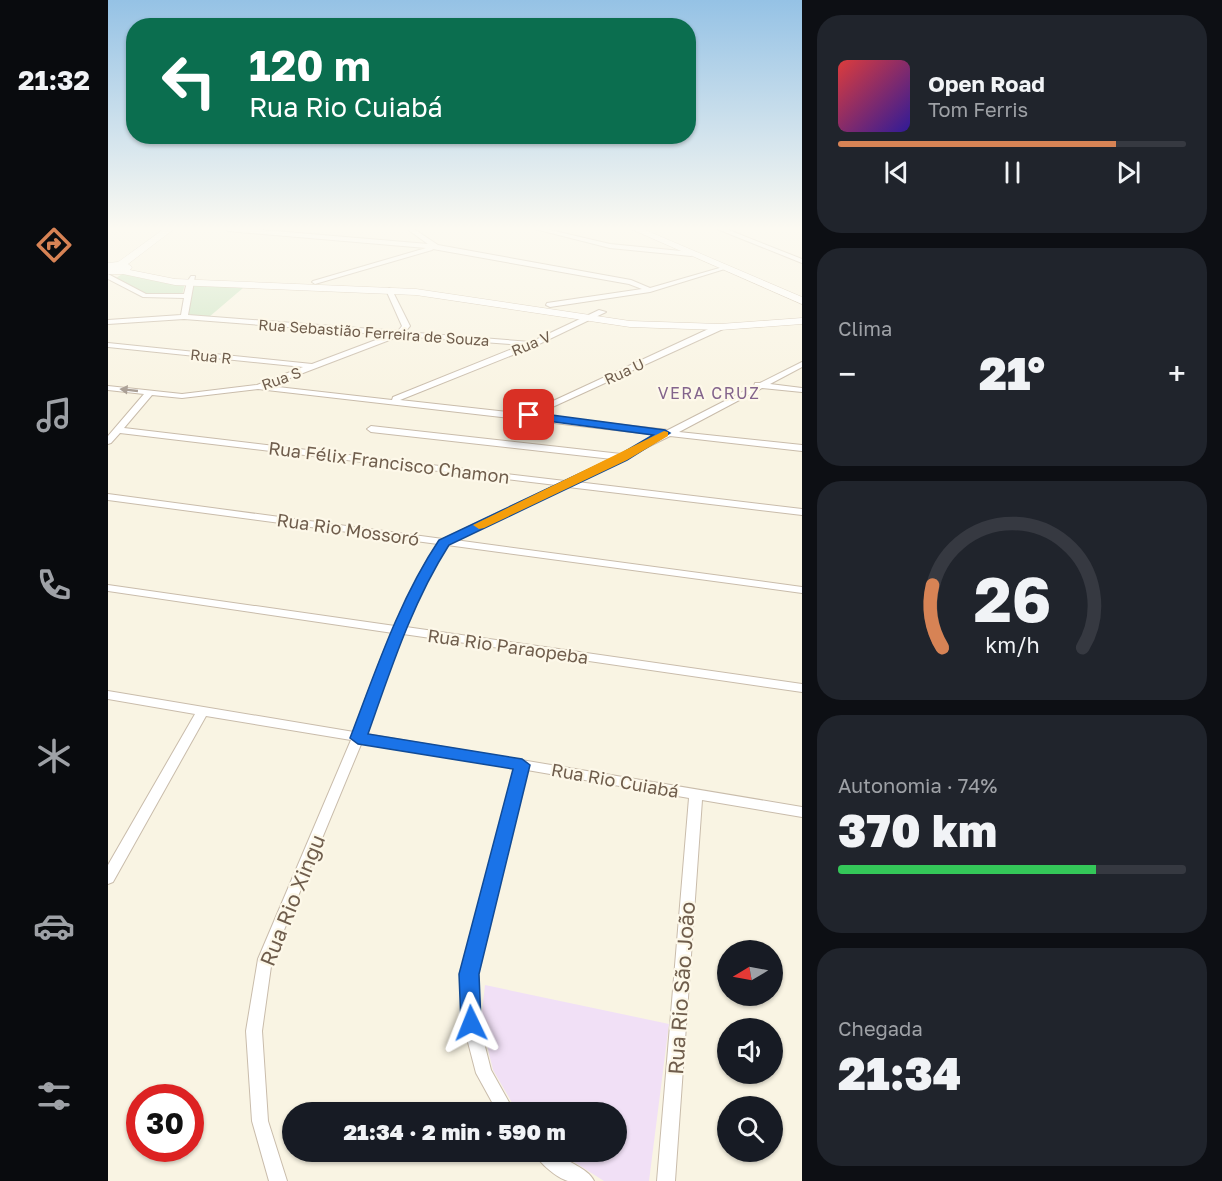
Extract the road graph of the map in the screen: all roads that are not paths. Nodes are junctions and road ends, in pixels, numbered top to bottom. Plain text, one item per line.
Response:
1 (130, 284) edge
2 (190, 284) edge
3 (272, 284) edge
4 (363, 284) edge
5 (632, 284) edge
6 (670, 284) edge
7 (762, 284) edge
8 (389, 290) junction
9 (650, 290) junction
10 (186, 296) junction
11 (802, 301) edge
12 (550, 304) junction
13 (602, 312) junction
14 (802, 313) edge
15 (184, 317) junction
16 (589, 318) junction
17 (802, 321) edge
18 (108, 322) edge
19 (720, 327) junction
20 (400, 333) junction
21 (532, 344) junction
22 (108, 345) edge
23 (802, 364) edge
24 (313, 366) junction
25 (758, 385) junction
26 (258, 387) junction
27 (108, 388) edge
28 (802, 390) edge
29 (150, 393) junction
30 (393, 400) junction
31 (529, 415) junction
32 (371, 429) dead end
33 (665, 433) junction
34 (112, 436) edge
35 (802, 448) edge
36 (623, 457) junction
37 (564, 483) junction
38 (108, 497) edge
39 (802, 512) edge
40 (444, 542) junction
41 (109, 588) edge
42 (802, 590) edge
43 (399, 630) junction
44 (802, 688) edge
45 (108, 695) edge
46 (202, 712) junction
47 (358, 738) junction
48 (522, 765) junction
49 (696, 794) junction
50 (802, 812) edge
51 (108, 878) edge
52 (501, 1102) edge
53 (554, 1162) edge
54 (278, 1181) edge
55 (585, 1181) edge
56 (666, 1181) edge

1 - 10 street
2 - 10 street
3 - 8 street
4 - 12 street
5 - 9 street
6 - 9 street
7 - 11 street
8 - 16 street
8 - 20 street
9 - 12 street
10 - 15 street
12 - 13 street
13 - 14 street
13 - 16 street, Rua V
15 - 18 street, Rua Sebastião Ferreira de Souza
15 - 20 street, Rua Sebastião Ferreira de Souza
16 - 19 street
16 - 21 street, Rua V
17 - 19 street
19 - 31 street, Rua U
20 - 21 street, Rua Sebastião Ferreira de Souza
20 - 24 street, Rua S
21 - 30 street, Rua V
22 - 24 street, Rua R
23 - 25 street
24 - 26 street, Rua S
25 - 28 street
25 - 33 street
26 - 29 street, Rua S
26 - 30 street
29 -> 27 street, Rua S
29 - 34 street
30 - 31 street
31 - 33 street
32 - 36 street
33 - 35 street
33 - 36 street
34 - 37 street, Rua Félix Francisco Chamon
36 - 37 street
37 - 39 street, Rua Félix Francisco Chamon
37 - 40 street
38 - 40 street, Rua Rio Mossoró
40 - 42 street, Rua Rio Mossoró
40 - 43 street, Rua Rio Xingu
41 - 43 street, Rua Rio Paraopeba
43 - 44 street, Rua Rio Paraopeba
43 - 47 street, Rua Rio Xingu
45 - 46 street, Rua Rio Cuiabá
46 - 47 street, Rua Rio Cuiabá
46 - 51 street
47 - 48 street, Rua Rio Cuiabá
47 - 54 street, Rua Rio Xingu
48 - 49 street, Rua Rio Cuiabá
48 - 52 street
49 - 50 street, Rua Rio Cuiabá
49 - 56 street, Rua Rio São João
53 - 55 street

